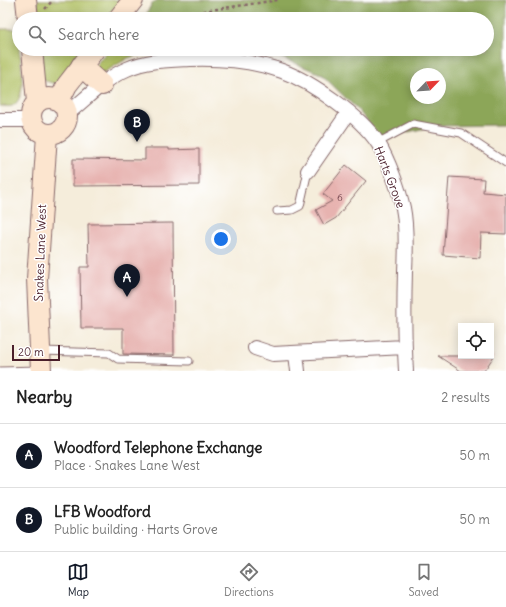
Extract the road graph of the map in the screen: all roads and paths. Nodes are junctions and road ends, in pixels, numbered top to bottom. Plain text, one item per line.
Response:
1 (26, 0) edge
2 (133, 0) edge
3 (242, 0) edge
4 (278, 0) edge
5 (244, 5) junction
6 (27, 12) edge
7 (124, 12) edge
8 (202, 12) edge
9 (32, 56) edge
10 (89, 56) edge
11 (81, 66) junction
12 (102, 85) junction
13 (63, 108) junction
14 (34, 111) junction
15 (349, 112) junction
16 (0, 120) edge
17 (47, 135) junction
18 (377, 143) junction
19 (506, 163) edge
20 (308, 171) joint
21 (277, 211) dead end
22 (404, 347) junction
23 (255, 348) dead end
24 (296, 354) junction
25 (189, 361) dead end
26 (41, 364) edge
27 (0, 371) edge
28 (298, 371) edge
29 (406, 371) edge

1 - 6 street
2 - 7 street
3 - 5 path
4 - 5 path
5 - 8 path
9 - 14 street
10 - 11 street
11 - 12 street
11 - 13 street
12 - 13 street, Harts Grove
12 - 15 street, Harts Grove
13 - 14 street
13 - 17 street
14 - 16 street
14 - 17 street
15 - 18 street, Harts Grove
15 - 20 street
17 - 26 street, Snakes Lane West
18 - 19 lane
18 - 22 street, Harts Grove
20 - 21 lane
22 - 24 street
22 - 29 street, Harts Grove
23 - 24 street
24 - 28 street
25 - 26 lane
26 - 27 lane

